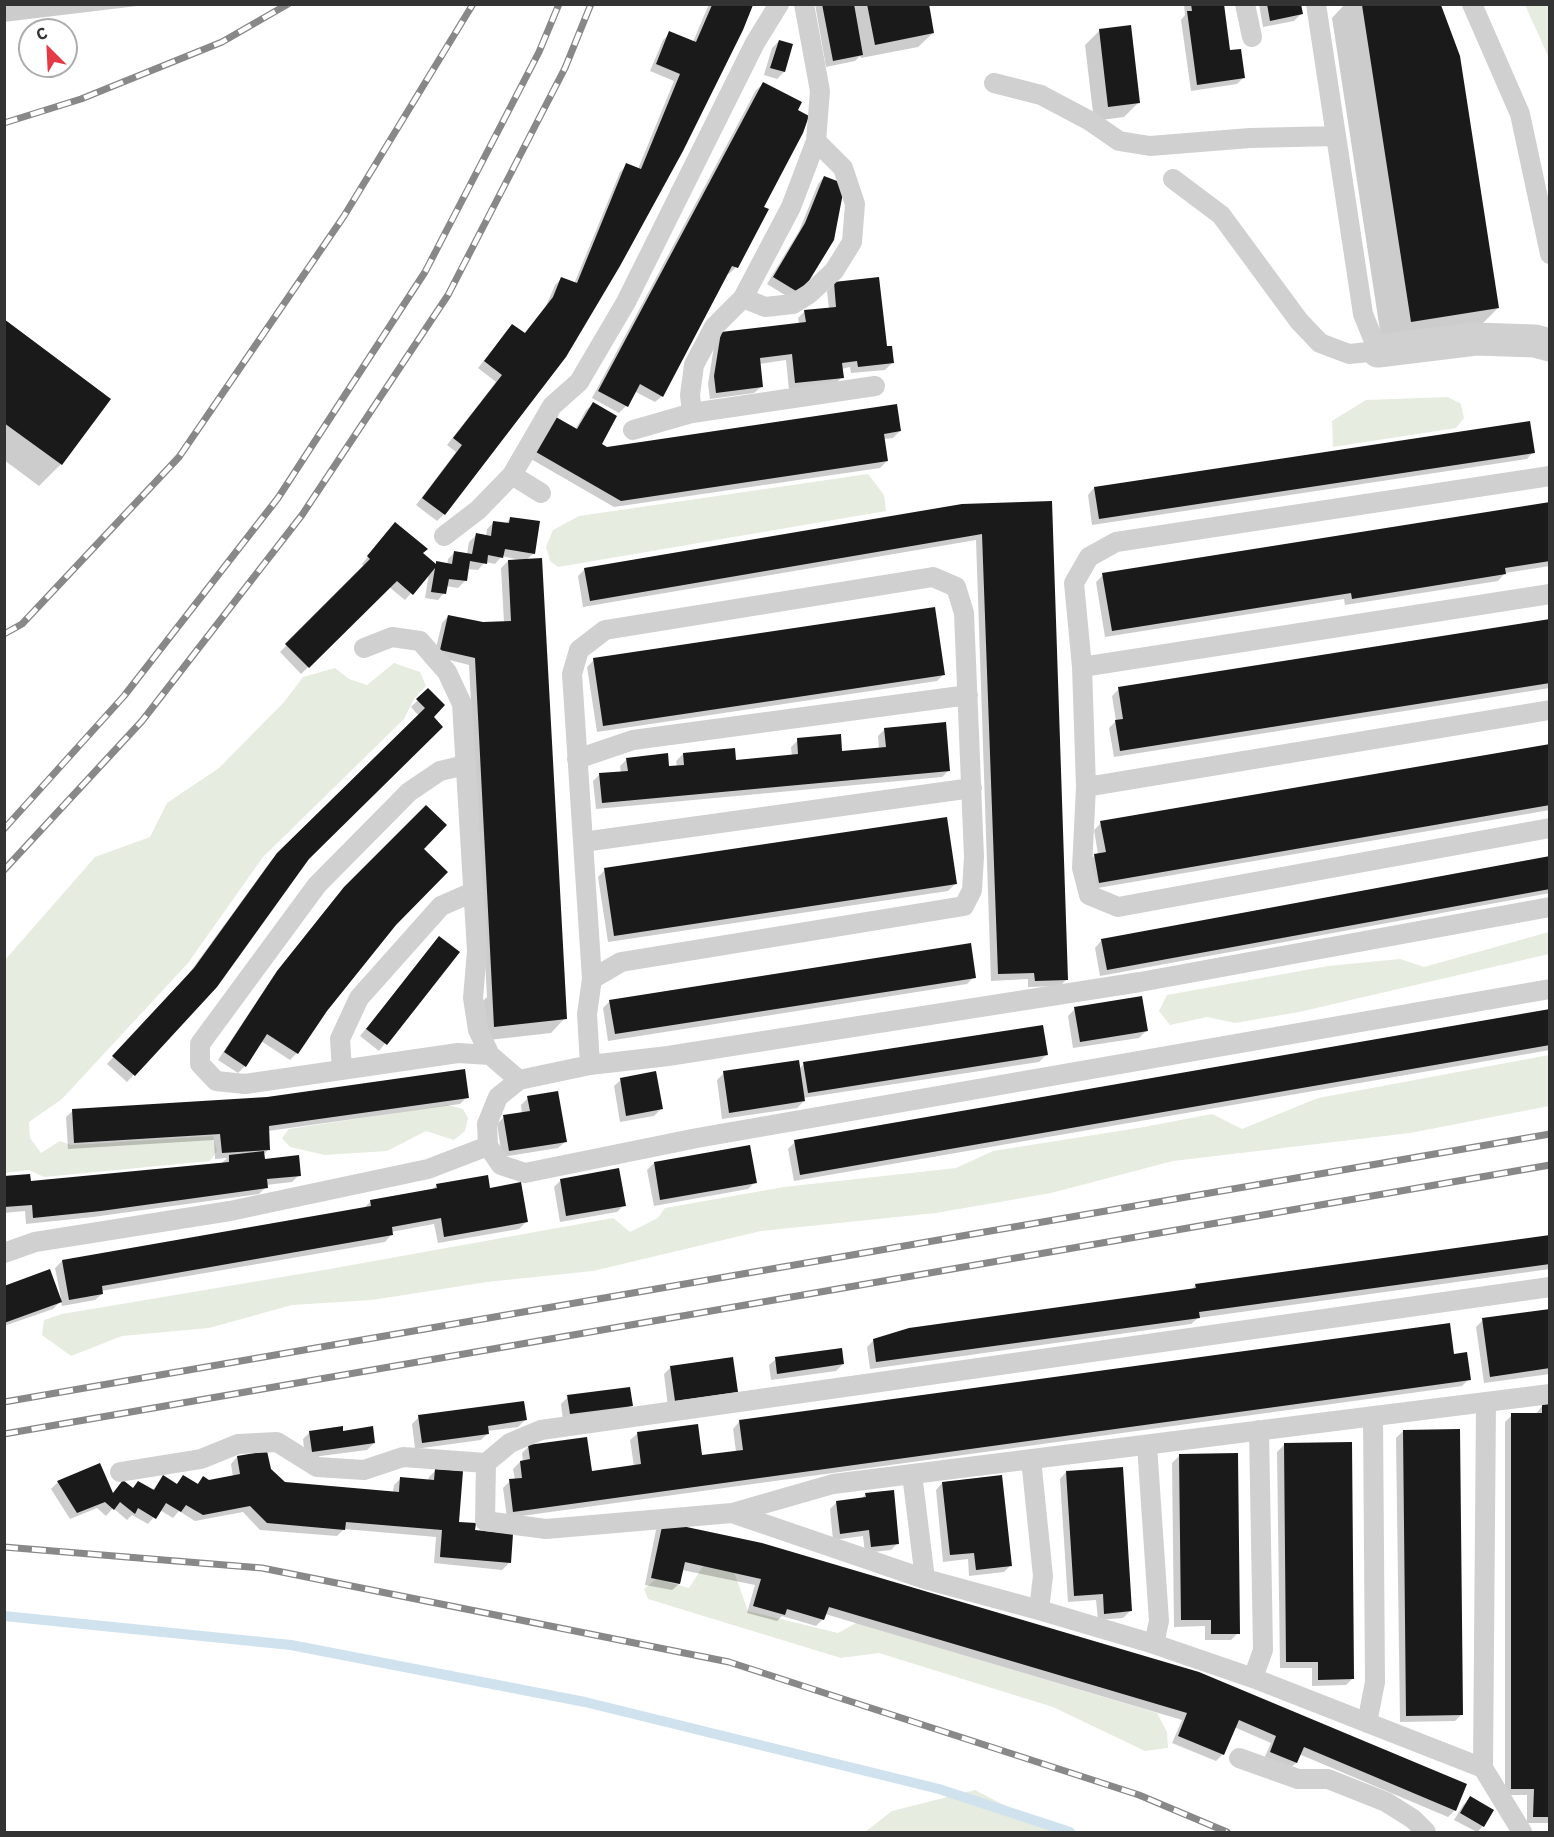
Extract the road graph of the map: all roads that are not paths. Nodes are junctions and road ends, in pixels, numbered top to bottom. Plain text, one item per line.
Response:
1 (779, 4) edge
2 (804, 4) edge
3 (1245, 4) edge
4 (1316, 4) edge
5 (1472, 4) edge
6 (1252, 37) dead end
7 (994, 83) dead end
8 (1336, 136) junction
9 (816, 141) junction
10 (1173, 179) dead end
11 (1550, 254) edge
12 (743, 298) junction
13 (1550, 345) edge
14 (1378, 351) junction
15 (875, 386) dead end
16 (692, 413) junction
17 (633, 430) dead end
18 (512, 475) junction
19 (1550, 476) edge
20 (541, 493) dead end
21 (444, 536) dead end
22 (1550, 594) edge
23 (364, 648) dead end
24 (1082, 666) junction
25 (968, 695) junction
26 (1550, 710) edge
27 (577, 759) junction
28 (465, 765) junction
29 (1086, 787) junction
30 (972, 788) junction
31 (1550, 828) edge
32 (583, 842) junction
33 (473, 892) junction
34 (1550, 907) edge
35 (592, 979) junction
36 (1550, 989) edge
37 (490, 1054) junction
38 (590, 1065) junction
39 (342, 1071) junction
40 (519, 1080) junction
41 (488, 1146) junction
42 (4, 1253) edge
43 (1550, 1287) edge
44 (1550, 1394) edge
45 (1486, 1402) junction
46 (1373, 1416) junction
47 (1259, 1430) junction
48 (1147, 1445) junction
49 (1031, 1459) junction
50 (486, 1463) junction
51 (120, 1472) dead end
52 (912, 1474) junction
53 (732, 1513) junction
54 (925, 1579) junction
55 (1039, 1610) junction
56 (1154, 1644) junction
57 (1254, 1678) junction
58 (1367, 1723) junction
59 (1239, 1758) dead end
60 (1483, 1768) junction
61 (1426, 1833) edge
62 (1522, 1833) edge

1 - 18 lane
2 - 9 lane
3 - 6 lane
4 - 8 lane
5 - 11 lane
7 - 8 lane
8 - 14 lane
9 - 12 lane
9 - 12 lane
10 - 14 lane
12 - 16 lane
13 - 14 street
15 - 16 lane
16 - 17 lane
18 - 20 lane
18 - 21 lane
19 - 24 lane
22 - 24 lane
23 - 28 lane
24 - 29 lane
25 - 27 lane
25 - 27 lane
25 - 30 lane
26 - 29 lane
27 - 32 lane
28 - 33 lane
28 - 39 lane
29 - 31 lane
30 - 32 lane
30 - 35 lane
32 - 35 lane
33 - 37 lane
33 - 39 lane
34 - 38 lane
35 - 38 lane
36 - 41 lane
37 - 39 lane
37 - 40 lane
38 - 40 lane
40 - 41 lane
41 - 42 lane
43 - 50 lane
44 - 45 lane
45 - 46 lane
45 - 60 lane
46 - 47 lane
46 - 58 lane
47 - 48 lane
47 - 57 lane
48 - 49 lane
48 - 56 lane
49 - 52 lane
49 - 55 lane
50 - 51 lane
50 - 53 lane
52 - 53 lane
52 - 54 lane
53 - 54 lane
54 - 55 lane
55 - 56 lane
56 - 57 lane
57 - 58 lane
58 - 60 lane
59 - 61 lane
60 - 62 lane

